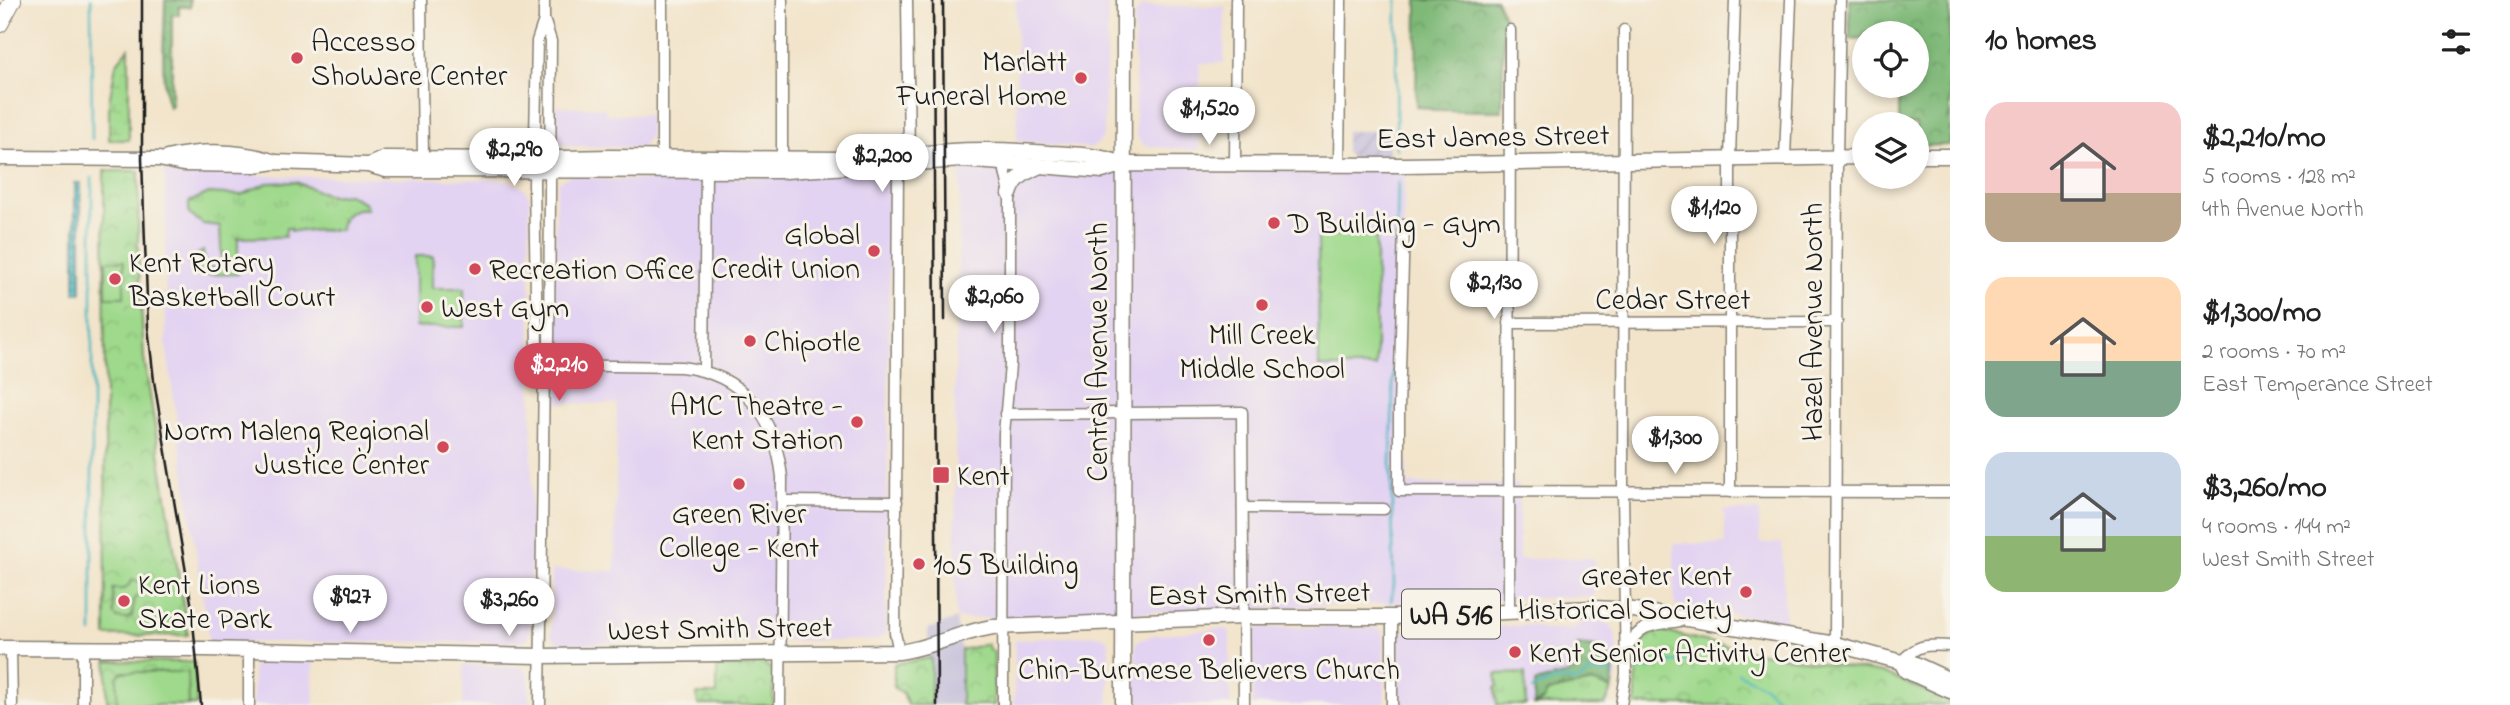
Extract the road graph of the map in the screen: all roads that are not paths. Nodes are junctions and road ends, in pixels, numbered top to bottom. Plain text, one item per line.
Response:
1 (13, 0) edge
2 (421, 0) edge
3 (544, 0) edge
4 (662, 0) edge
5 (782, 0) edge
6 (907, 0) edge
7 (1124, 0) edge
8 (1236, 0) edge
9 (1341, 0) edge
10 (1735, 0) edge
11 (1791, 0) edge
12 (1840, 0) edge
13 (0, 24) edge
14 (1510, 30) dead end
15 (1624, 30) dead end
16 (1929, 156) edge
17 (1950, 156) edge
18 (1837, 157) junction
19 (1852, 157) edge
20 (0, 158) edge
21 (662, 158) junction
22 (1785, 158) junction
23 (423, 159) junction
24 (1730, 159) junction
25 (756, 160) junction
26 (782, 160) junction
27 (903, 160) junction
28 (1623, 160) junction
29 (1005, 162) junction
30 (1123, 164) junction
31 (1235, 164) junction
32 (1339, 164) junction
33 (1509, 164) junction
34 (368, 165) junction
35 (542, 165) junction
36 (1042, 165) junction
37 (706, 171) junction
38 (1010, 194) junction
39 (1404, 225) dead end
40 (1837, 322) junction
41 (1509, 323) junction
42 (1729, 323) junction
43 (1624, 324) junction
44 (544, 365) junction
45 (704, 370) junction
46 (1124, 412) junction
47 (1005, 414) junction
48 (1837, 491) junction
49 (1509, 492) junction
50 (1730, 492) junction
51 (1950, 492) edge
52 (1623, 493) junction
53 (783, 501) junction
54 (1243, 508) junction
55 (1384, 509) dead end
56 (896, 512) junction
57 (1624, 610) junction
58 (1509, 611) junction
59 (1244, 617) junction
60 (1392, 617) junction
61 (1691, 619) junction
62 (1122, 622) junction
63 (1003, 626) junction
64 (936, 643) joint
65 (1835, 644) junction
66 (1950, 646) edge
67 (6, 648) edge
68 (83, 649) junction
69 (248, 650) junction
70 (1626, 651) junction
71 (899, 652) junction
72 (781, 653) junction
73 (541, 656) junction
74 (1901, 662) junction
75 (1950, 680) edge
76 (1950, 691) edge
77 (12, 705) edge
78 (83, 705) edge
79 (249, 705) edge
80 (540, 705) edge
81 (780, 705) edge
82 (1003, 705) edge
83 (1123, 705) edge
84 (1244, 705) edge
85 (1392, 705) edge
86 (1621, 705) edge

1 - 13 highway
2 - 23 street
3 - 35 street
4 - 21 street
5 - 26 street
6 - 27 street
7 - 30 main road, Central Avenue North
8 - 31 street
9 - 32 street
10 - 24 street
11 - 22 street
12 - 18 street, Hazel Avenue North
14 - 33 street
15 - 28 street
16 - 17 main road
18 - 19 main road, East James Street
18 - 22 main road, East James Street
18 - 40 street, Hazel Avenue North
20 - 34 main road
21 - 25 main road
21 - 35 main road
22 - 24 main road, East James Street
23 - 34 main road
23 - 35 main road
24 - 28 main road, East James Street
24 - 42 street
25 - 26 main road
25 - 37 main road
26 - 27 main road
27 - 29 main road, East James Street
27 - 30 main road, East James Street
27 - 37 main road
27 - 56 street
28 - 33 main road, East James Street
28 - 43 street
29 - 36 main road, East James Street
29 - 38 street
30 - 31 main road, East James Street
30 - 36 main road, East James Street
30 - 46 main road, Central Avenue North
31 - 32 main road, East James Street
32 - 33 main road, East James Street
33 - 41 street
34 - 35 main road
35 - 37 main road
35 - 44 street
36 - 38 main road
37 - 45 street
38 - 47 street
39 - 49 street
40 - 42 street, Cedar Street
40 - 48 street, Hazel Avenue North
41 - 43 street, Cedar Street
41 - 49 street
42 - 43 street, Cedar Street
42 - 50 street
43 - 52 street
44 - 45 street
44 - 73 street
45 - 53 street
46 - 47 street
46 - 54 street
46 - 62 main road, Central Avenue North
47 - 63 street
48 - 50 street
48 - 51 street
48 - 65 street, Hazel Avenue North
49 - 52 street
49 - 58 street
50 - 52 street
52 - 57 street
53 - 56 street
53 - 72 street
54 - 55 street
54 - 59 street
56 - 71 street
57 - 58 main road, East Smith Street / WA 516
57 - 61 main road, East Smith Street / WA 516
57 - 70 street
58 - 60 main road, East Smith Street / WA 516
59 - 60 main road, East Smith Street / WA 516
59 - 62 main road, East Smith Street / WA 516
59 - 84 street
60 - 85 street
61 - 65 main road, East Smith Street / WA 516
61 - 70 street
62 - 63 main road, East Smith Street
62 - 83 main road, Central Avenue North
63 - 64 main road, East Smith Street
63 - 82 street
64 - 71 main road, West Smith Street
65 - 74 main road, WA 516
66 - 74 street
67 - 68 main road, West Smith Street
67 - 77 street
68 - 69 main road, West Smith Street
68 - 78 street
69 - 73 main road, West Smith Street
69 - 79 street
70 - 86 street
71 - 72 main road, West Smith Street
72 - 73 main road, West Smith Street
72 - 81 street
73 - 80 street
74 - 75 main road, WA 516
74 - 76 main road, WA 516

